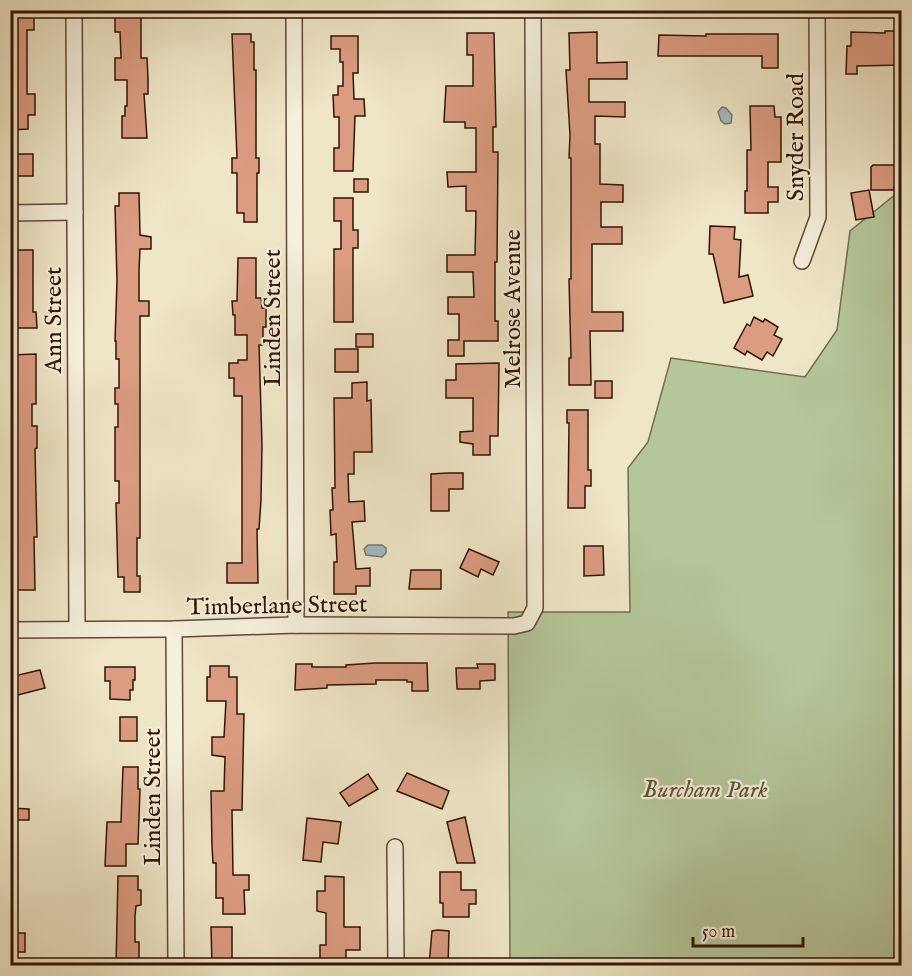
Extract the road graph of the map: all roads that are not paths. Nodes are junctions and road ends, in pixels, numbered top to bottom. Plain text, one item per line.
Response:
1 (74, 10) edge
2 (294, 10) edge
3 (533, 10) edge
4 (817, 10) edge
5 (75, 212) junction
6 (10, 213) edge
7 (802, 261) dead end
8 (535, 608) joint
9 (296, 625) junction
10 (77, 629) junction
11 (174, 629) junction
12 (10, 630) edge
13 (395, 847) dead end
14 (176, 966) edge
15 (396, 966) edge

1 - 5 street, Ann Street
2 - 9 street, Linden Street
3 - 8 street, Melrose Avenue
4 - 7 street, Snyder Road
5 - 6 street
5 - 10 street, Ann Street
8 - 9 street, Timberlane Street
9 - 11 street, Timberlane Street
10 - 11 street, Timberlane Street
10 - 12 street, Timberlane Street
11 - 14 street, Linden Street
13 - 15 street

